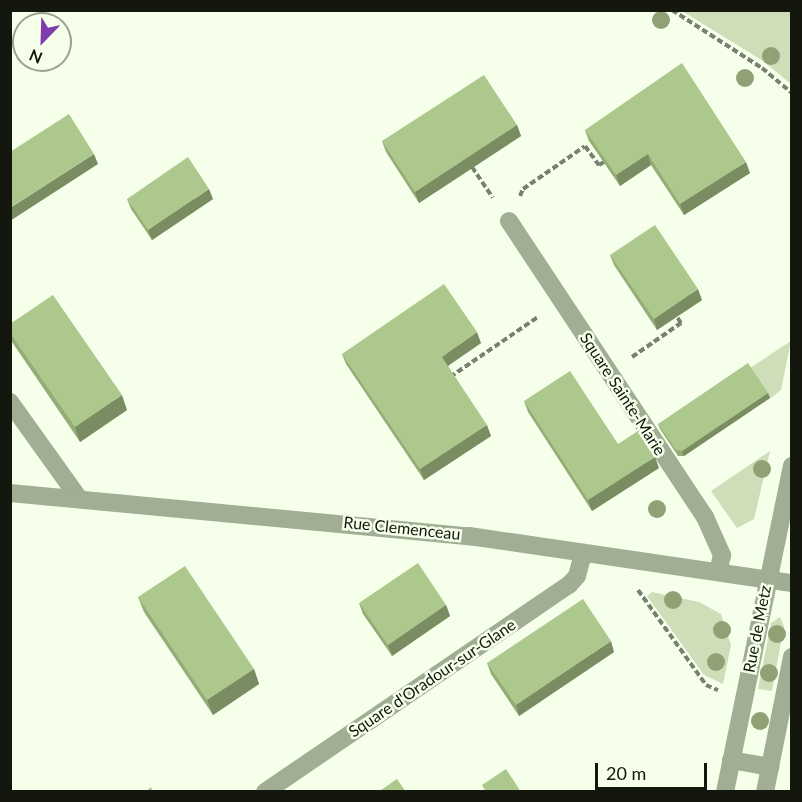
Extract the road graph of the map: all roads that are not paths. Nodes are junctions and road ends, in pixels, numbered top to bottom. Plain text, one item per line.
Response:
1 (509, 221) road end
2 (10, 402) edge
3 (792, 466) edge
4 (789, 488) edge
5 (10, 493) edge
6 (78, 497) junction
7 (583, 553) junction
8 (718, 572) junction
9 (767, 579) junction
10 (792, 583) edge
11 (792, 657) edge
12 (731, 759) junction
13 (770, 767) junction
14 (265, 792) edge
15 (725, 792) edge
16 (765, 792) edge

1 - 8 street, Square Sainte-Marie
2 - 6 street
3 - 4 street, Rue de Metz
4 - 9 street, Rue de Metz
5 - 6 street, Rue Clemenceau
6 - 7 street, Rue Clemenceau
7 - 8 street, Rue Clemenceau
7 - 14 street, Square d'Oradour-sur-Glane
8 - 9 street, Rue Clemenceau
9 - 10 street, Rue Clemenceau
9 - 12 street, Rue de Metz
11 - 13 street
12 - 13 street
12 - 15 street, Rue de Metz
13 - 16 street

